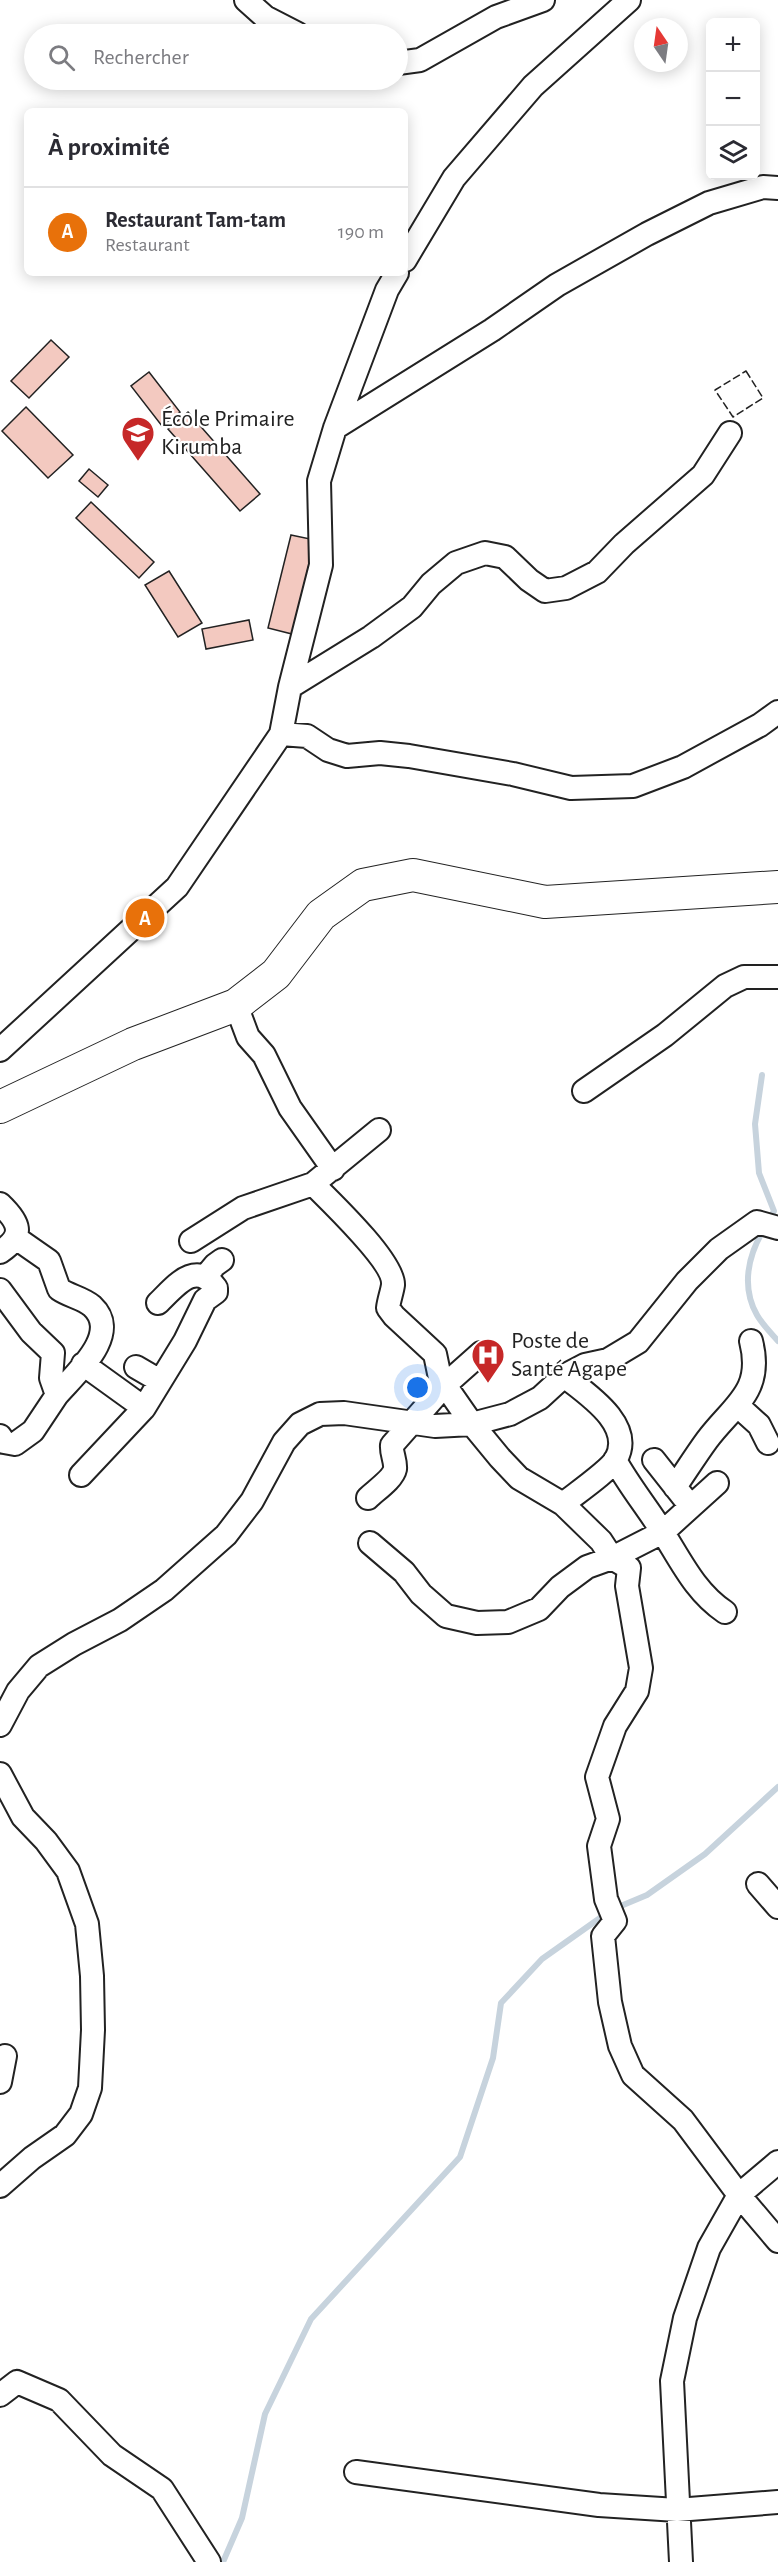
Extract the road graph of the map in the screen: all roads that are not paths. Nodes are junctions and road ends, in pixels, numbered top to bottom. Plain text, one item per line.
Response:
1 (246, 0) edge
2 (543, 0) edge
3 (629, 0) edge
4 (279, 24) edge
5 (408, 62) edge
6 (778, 188) edge
7 (408, 255) edge
8 (396, 276) edge
9 (335, 428) junction
10 (730, 434) dead end
11 (290, 687) junction
12 (778, 712) edge
13 (281, 734) junction
14 (778, 887) edge
15 (778, 977) edge
16 (236, 1005) junction
17 (0, 1050) edge
18 (584, 1091) dead end
19 (0, 1107) edge
20 (379, 1130) dead end
21 (333, 1169) junction
22 (313, 1184) junction
23 (0, 1204) edge
24 (771, 1226) edge
25 (190, 1241) dead end
26 (8, 1245) edge
27 (222, 1260) dead end
28 (205, 1277) junction
29 (0, 1290) edge
30 (158, 1303) dead end
31 (752, 1341) dead end
32 (481, 1353) dead end
33 (83, 1364) junction
34 (136, 1367) dead end
35 (564, 1376) junction
36 (160, 1381) junction
37 (445, 1385) junction
38 (57, 1395) junction
39 (738, 1406) junction
40 (144, 1408) junction
41 (411, 1421) junction
42 (472, 1424) junction
43 (0, 1436) edge
44 (768, 1443) dead end
45 (615, 1460) junction
46 (654, 1460) dead end
47 (81, 1475) dead end
48 (717, 1483) dead end
49 (675, 1486) junction
50 (368, 1498) dead end
51 (562, 1504) junction
52 (690, 1507) junction
53 (663, 1532) junction
54 (370, 1543) dead end
55 (612, 1558) junction
56 (725, 1612) dead end
57 (0, 1725) edge
58 (0, 1774) edge
59 (758, 1884) dead end
60 (778, 1907) edge
61 (5, 2056) dead end
62 (0, 2082) edge
63 (778, 2162) edge
64 (0, 2186) edge
65 (739, 2196) junction
66 (778, 2241) edge
67 (0, 2395) edge
68 (356, 2472) dead end
69 (778, 2502) edge
70 (677, 2510) junction
71 (208, 2560) edge
72 (681, 2562) edge

1 - 4 street
2 - 5 street
3 - 7 street
6 - 9 street
8 - 9 street
9 - 11 street
10 - 11 street
11 - 13 street
12 - 13 street
13 - 17 street
14 - 16 highway
15 - 18 street
16 - 19 highway
16 - 21 street
20 - 21 street
21 - 22 street
22 - 25 street
22 - 37 street
23 - 26 street
24 - 35 street
26 - 33 street
27 - 28 street
28 - 30 street
28 - 36 street
29 - 38 street
31 - 39 street
32 - 37 street
33 - 38 street
33 - 40 street
34 - 36 street
35 - 42 street
35 - 45 street
36 - 40 street
37 - 41 street
37 - 42 street
38 - 43 street
39 - 44 street
39 - 49 street
40 - 47 street
41 - 42 street
41 - 50 street
41 - 57 street
42 - 51 street
45 - 51 street
45 - 53 street
46 - 49 street
48 - 52 street
49 - 52 street
51 - 55 street
52 - 53 street
53 - 55 street
53 - 56 street
54 - 55 street
55 - 65 street
58 - 64 street
59 - 60 street
61 - 62 street
63 - 65 street
65 - 66 street
65 - 70 street
67 - 71 street
68 - 70 street
69 - 70 street
70 - 72 street

